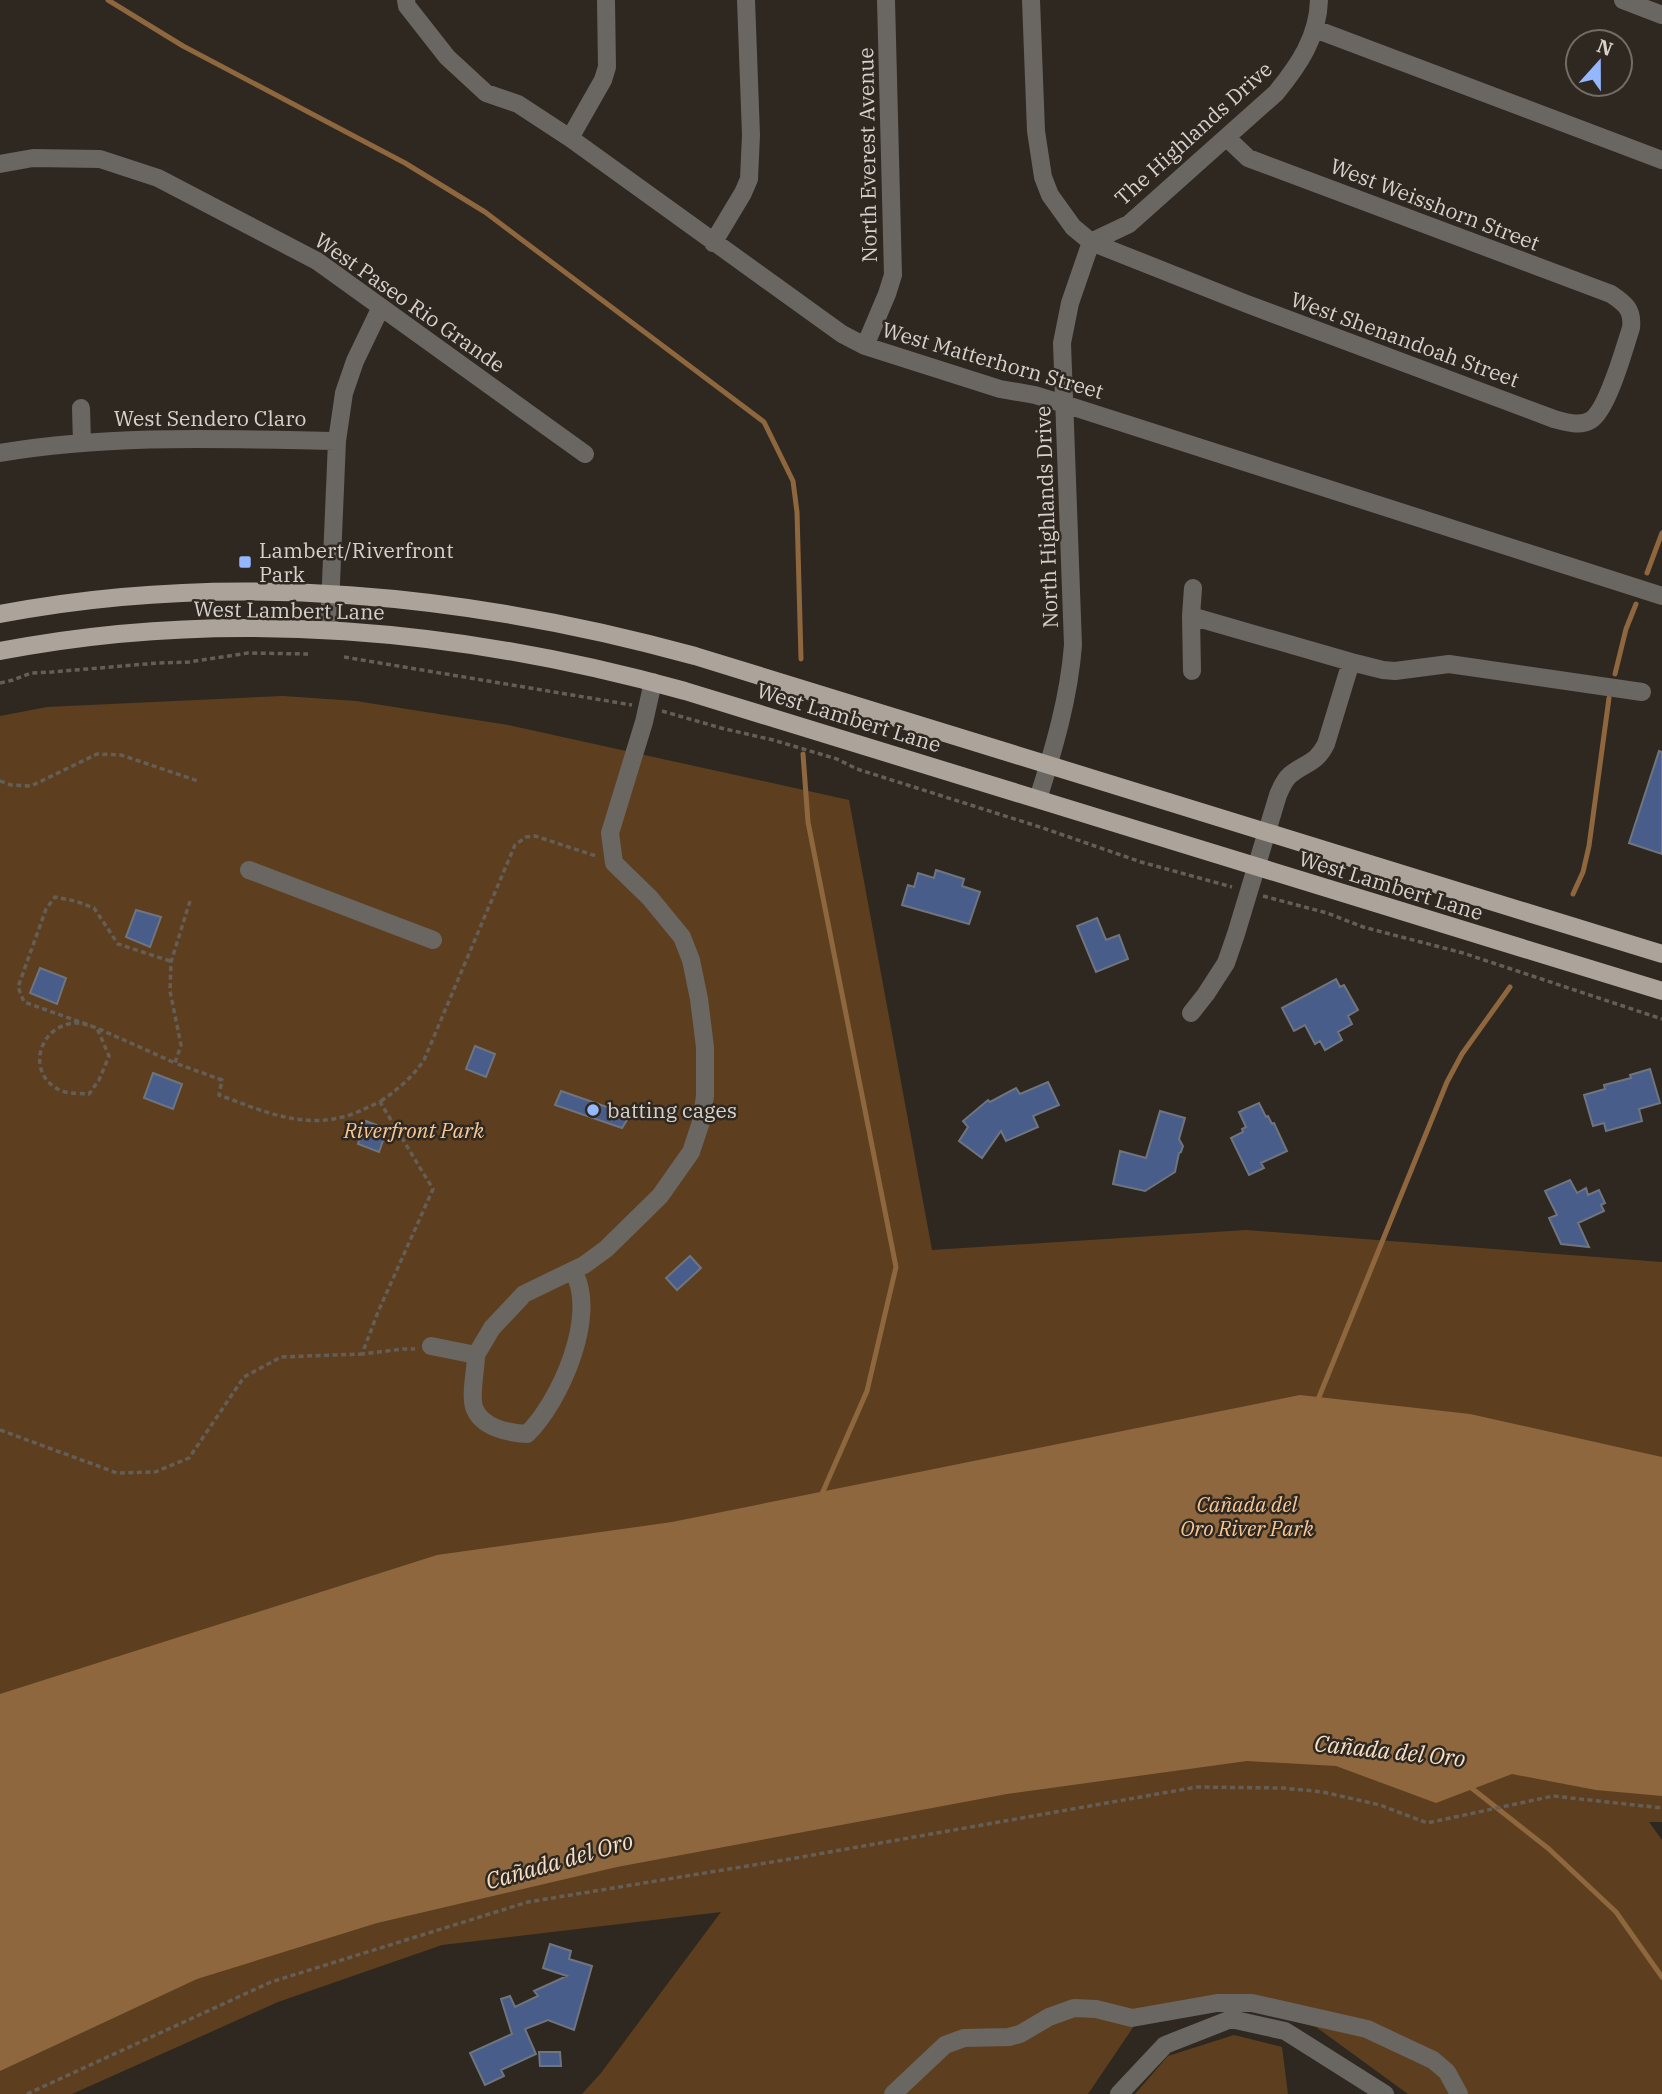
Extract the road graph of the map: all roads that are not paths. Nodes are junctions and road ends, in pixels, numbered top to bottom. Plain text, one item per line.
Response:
1 (406, 0) edge
2 (606, 0) edge
3 (746, 0) edge
4 (886, 0) edge
5 (1031, 0) edge
6 (1319, 0) edge
7 (1623, 0) edge
8 (1662, 15) edge
9 (1315, 29) junction
10 (570, 138) junction
11 (1227, 138) junction
12 (1662, 160) edge
13 (0, 164) edge
14 (713, 243) junction
15 (1091, 243) junction
16 (381, 307) junction
17 (1629, 308) joint
18 (865, 346) junction
19 (1065, 404) junction
20 (81, 408) dead end
21 (337, 441) junction
22 (82, 443) junction
23 (0, 453) edge
24 (585, 454) dead end
25 (1193, 588) dead end
26 (331, 594) junction
27 (1662, 596) edge
28 (0, 614) edge
29 (1191, 616) junction
30 (328, 630) junction
31 (0, 651) edge
32 (1351, 662) junction
33 (1192, 671) dead end
34 (653, 682) junction
35 (1642, 692) dead end
36 (1049, 764) junction
37 (1038, 799) junction
38 (1268, 832) junction
39 (1256, 867) junction
40 (249, 870) dead end
41 (433, 940) dead end
42 (1662, 954) edge
43 (1662, 991) edge
44 (1191, 1013) dead end
45 (573, 1271) junction
46 (431, 1346) road end
47 (476, 1355) junction
48 (893, 2094) edge
49 (1119, 2094) edge
50 (1385, 2094) edge
51 (1459, 2094) edge

1 - 10 street, West Matterhorn Street
2 - 10 street
3 - 14 street
4 - 18 street, North Everest Avenue
5 - 15 street
6 - 9 street, The Highlands Drive
7 - 8 street
9 - 11 street, The Highlands Drive
9 - 12 street
10 - 14 street, West Matterhorn Street
11 - 15 street, The Highlands Drive
11 - 17 street, West Weisshorn Street
13 - 16 street, West Paseo Rio Grande
14 - 18 street, West Matterhorn Street
15 - 17 street, West Shenandoah Street
15 - 19 street, North Highlands Drive
16 - 21 street
16 - 24 street, West Paseo Rio Grande
18 - 19 street, West Matterhorn Street
19 - 27 street, West Matterhorn Street
19 - 36 street, North Highlands Drive
20 - 22 street
21 - 22 street, West Sendero Claro
21 - 26 street
22 - 23 street, West Sendero Claro
25 - 29 street
26 - 28 main road, West Lambert Lane
26 - 30 street
26 - 36 main road, West Lambert Lane
29 - 32 street
29 - 33 street
30 - 31 main road, West Lambert Lane
30 - 34 main road, West Lambert Lane
32 - 35 street
32 - 38 street
34 - 37 main road, West Lambert Lane
34 - 45 street
36 - 37 street, North Highlands Drive
36 - 38 main road, West Lambert Lane
37 - 39 main road, West Lambert Lane
38 - 39 street
38 - 42 main road, West Lambert Lane
39 - 43 main road, West Lambert Lane
39 - 44 street
40 - 41 street
45 - 47 street
45 - 47 street
46 - 47 street
48 - 51 street
49 - 50 street

